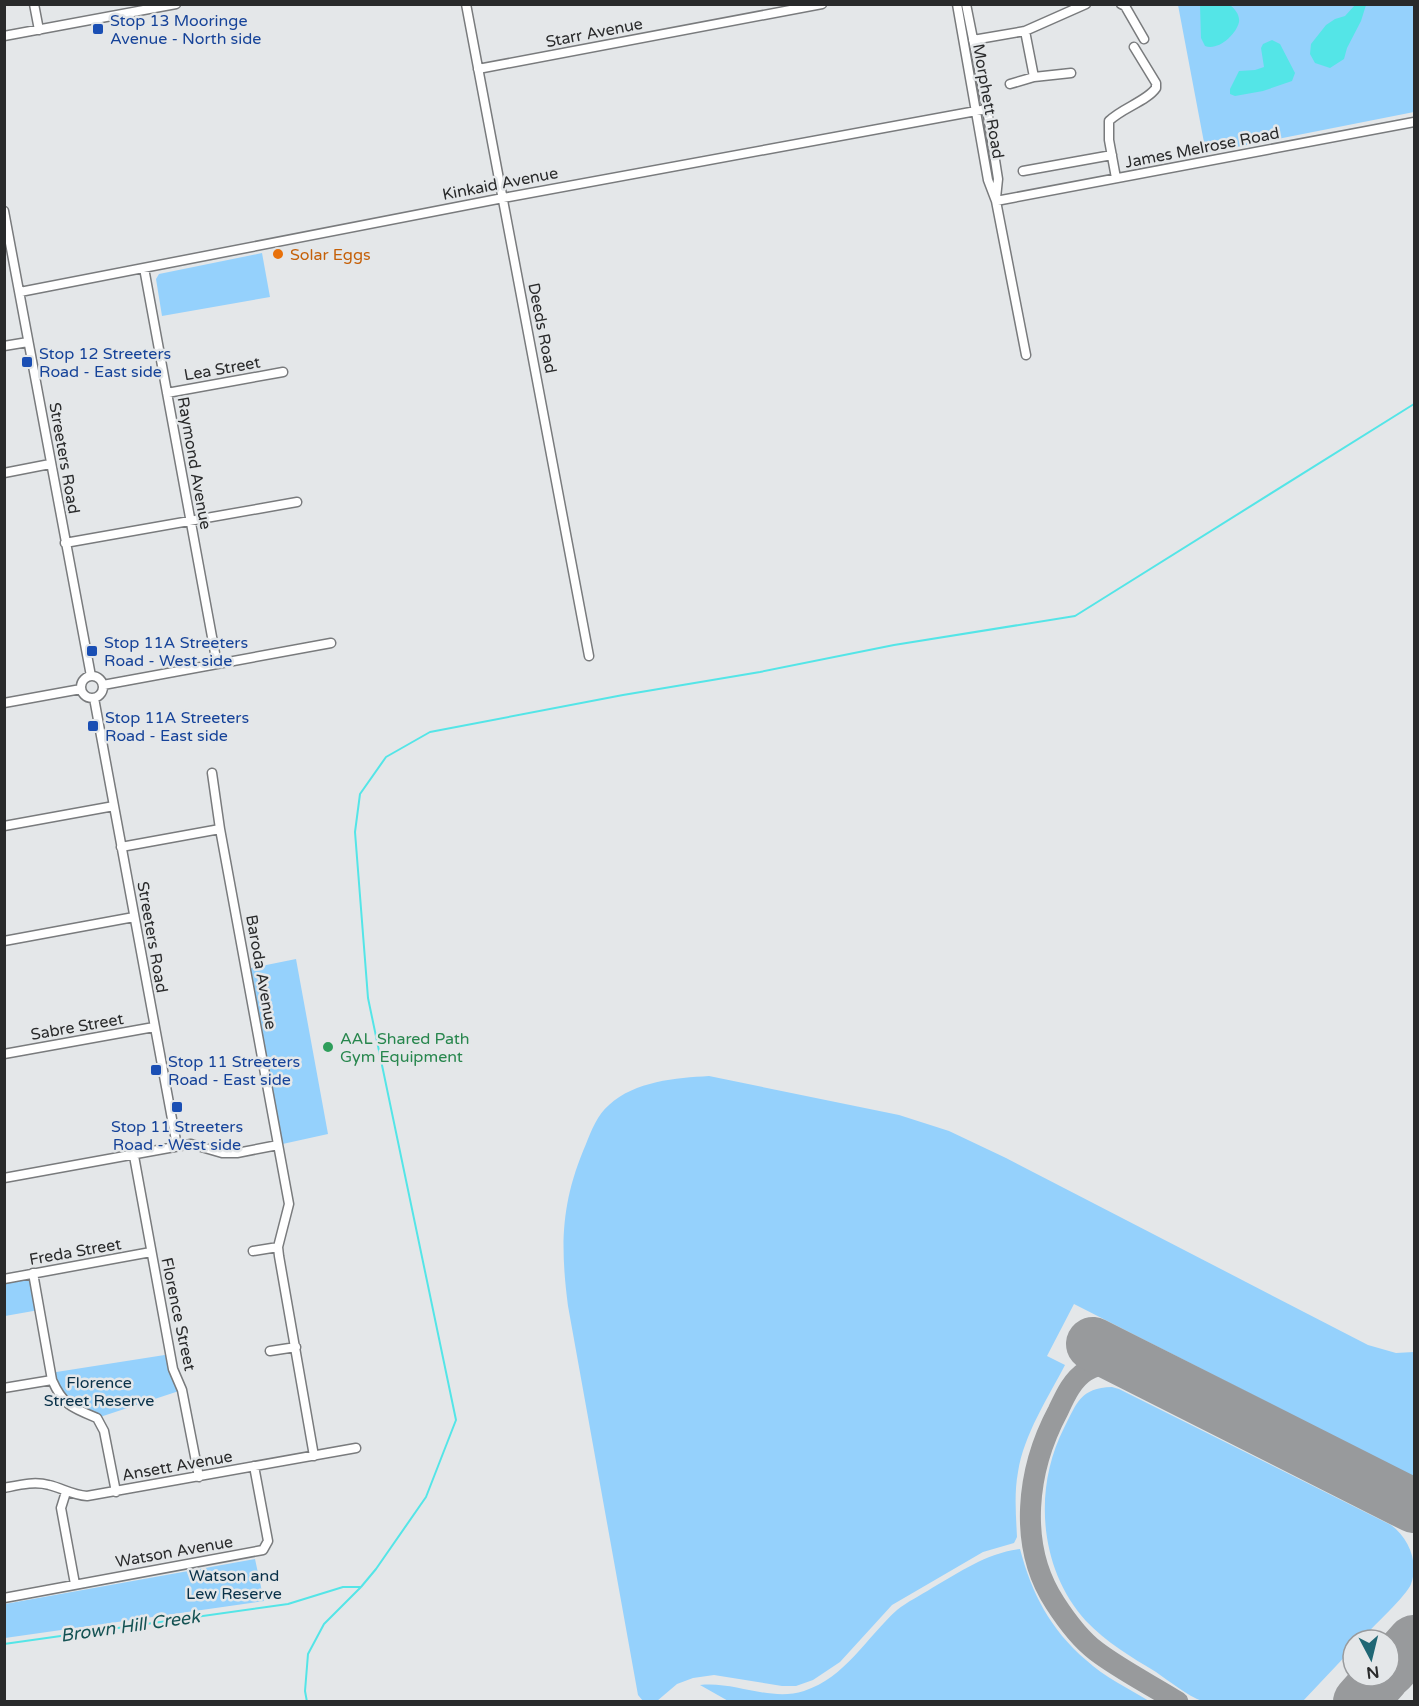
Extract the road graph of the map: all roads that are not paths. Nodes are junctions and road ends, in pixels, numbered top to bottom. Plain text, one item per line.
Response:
1 (34, 4) edge
2 (466, 4) edge
3 (822, 4) edge
4 (957, 4) edge
5 (966, 4) edge
6 (1086, 4) edge
7 (1121, 4) edge
8 (172, 5) edge
9 (39, 30) junction
10 (1025, 31) junction
11 (4, 36) edge
12 (1144, 39) dead end
13 (973, 40) junction
14 (1134, 47) dead end
15 (478, 69) junction
16 (1071, 73) dead end
17 (1034, 77) junction
18 (1010, 84) dead end
19 (987, 109) junction
20 (976, 111) junction
21 (1414, 122) edge
22 (1112, 155) junction
23 (1023, 171) dead end
24 (1116, 178) junction
25 (503, 198) junction
26 (996, 201) junction
27 (4, 211) edge
28 (144, 268) junction
29 (20, 292) junction
30 (28, 342) junction
31 (4, 346) edge
32 (1026, 355) dead end
33 (283, 372) dead end
34 (167, 393) junction
35 (50, 464) junction
36 (4, 473) edge
37 (297, 502) dead end
38 (190, 522) junction
39 (65, 543) junction
40 (331, 643) dead end
41 (589, 656) dead end
42 (217, 664) junction
43 (91, 676) junction
44 (104, 685) junction
45 (81, 689) junction
46 (94, 698) junction
47 (4, 703) edge
48 (212, 773) dead end
49 (114, 806) junction
50 (4, 826) edge
51 (220, 829) junction
52 (121, 847) junction
53 (134, 917) junction
54 (4, 941) edge
55 (154, 1027) junction
56 (4, 1054) edge
57 (278, 1145) junction
58 (177, 1146) junction
59 (134, 1155) junction
60 (4, 1178) edge
61 (278, 1247) junction
62 (253, 1251) dead end
63 (151, 1252) junction
64 (33, 1273) junction
65 (4, 1278) edge
66 (296, 1347) junction
67 (270, 1351) dead end
68 (52, 1380) junction
69 (4, 1388) edge
70 (356, 1448) dead end
71 (314, 1456) junction
72 (254, 1466) junction
73 (199, 1477) junction
74 (4, 1488) edge
75 (66, 1492) junction
76 (116, 1492) junction
77 (75, 1584) junction
78 (4, 1598) edge

1 - 9 street
2 - 15 street, Deeds Road
3 - 15 street, Starr Avenue
4 - 20 street, Morphett Road
5 - 13 street, Morphett Road
6 - 10 street
7 - 12 street
8 - 9 street
9 - 11 street
10 - 13 street
10 - 17 street
13 - 19 street, Morphett Road
14 - 22 street
15 - 25 street, Deeds Road
16 - 17 street
17 - 18 street
19 - 20 street, Kinkaid Avenue
19 - 26 street, Morphett Road
20 - 25 street, Kinkaid Avenue
20 - 26 street, Morphett Road
21 - 24 street, James Melrose Road
22 - 23 street
22 - 24 street
24 - 26 street, James Melrose Road
25 - 28 street, Kinkaid Avenue
25 - 41 street, Deeds Road
26 - 32 street, Morphett Road
27 - 29 street, Streeters Road
28 - 29 street, Kinkaid Avenue
28 - 34 street, Raymond Avenue
29 - 30 street, Streeters Road
30 - 31 street
30 - 35 street, Streeters Road
33 - 34 street, Lea Street
34 - 38 street, Raymond Avenue
35 - 36 street
35 - 39 street, Streeters Road
37 - 38 street
38 - 39 street
38 - 42 street, Raymond Avenue
39 - 43 street, Streeters Road
40 - 42 street
42 - 44 street
43 - 44 street
43 - 45 street
44 - 46 street
45 - 46 street
45 - 47 street
46 - 49 street, Streeters Road
48 - 51 street, Baroda Avenue
49 - 50 street
49 - 52 street, Streeters Road
51 - 52 street
51 - 57 street, Baroda Avenue
52 - 53 street, Streeters Road
53 - 54 street
53 - 55 street, Streeters Road
55 - 56 street, Sabre Street
55 - 58 street, Streeters Road
57 - 58 street
57 - 61 street, Baroda Avenue
58 - 59 street
59 - 60 street
59 - 63 street, Florence Street
61 - 62 street
61 - 66 street, Baroda Avenue
63 - 64 street, Freda Street
63 - 73 street, Florence Street
64 - 65 street, Freda Street
64 - 68 street
66 - 67 street
66 - 71 street, Baroda Avenue
68 - 69 street
68 - 76 street
70 - 71 street, Ansett Avenue
71 - 72 street, Ansett Avenue
72 - 73 street, Ansett Avenue
72 - 77 street, Watson Avenue
73 - 76 street, Ansett Avenue
74 - 75 street, Ansett Avenue
75 - 76 street, Ansett Avenue
75 - 77 street
77 - 78 street, Watson Avenue

